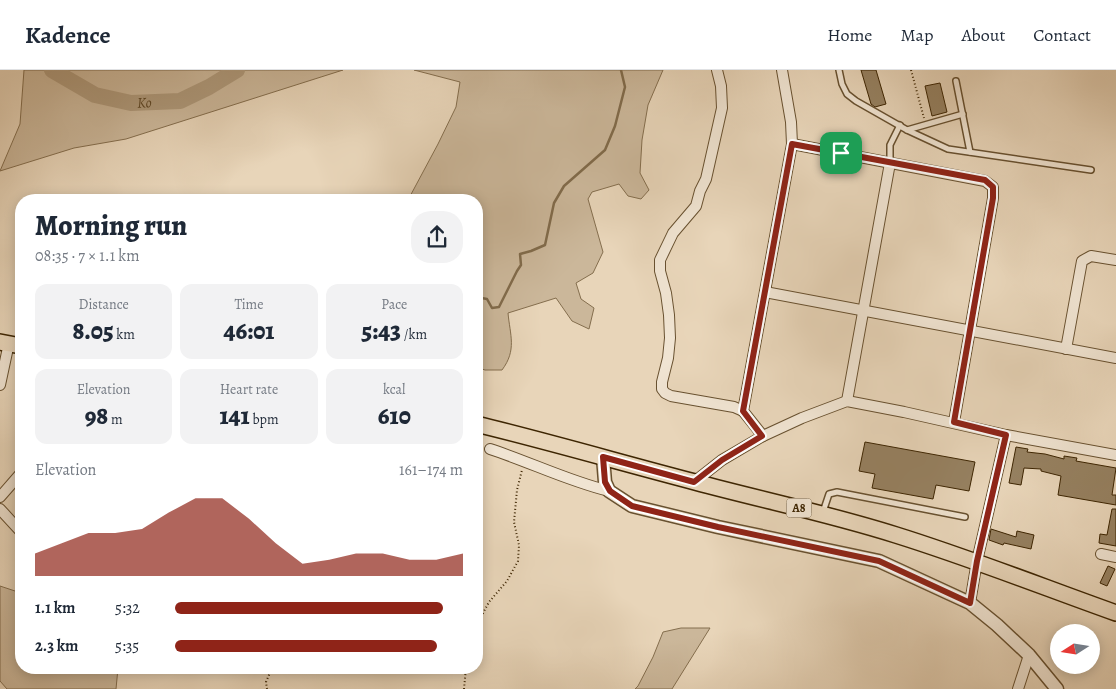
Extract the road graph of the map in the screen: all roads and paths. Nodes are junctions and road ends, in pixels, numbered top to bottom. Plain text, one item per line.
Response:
1 (717, 70) edge
2 (782, 70) edge
3 (839, 70) edge
4 (911, 70) edge
5 (956, 81) dead end
6 (963, 114) junction
7 (926, 124) junction
8 (900, 125) junction
9 (908, 130) junction
10 (792, 144) junction
11 (970, 152) junction
12 (890, 163) junction
13 (1091, 170) dead end
14 (1116, 260) edge
15 (765, 292) junction
16 (863, 311) junction
17 (970, 332) junction
18 (10, 344) edge
19 (1066, 349) junction
20 (1116, 358) edge
21 (0, 385) edge
22 (847, 401) junction
23 (743, 411) junction
24 (954, 422) junction
25 (483, 426) edge
26 (1006, 435) junction
27 (762, 436) junction
28 (490, 449) dead end
29 (1116, 455) edge
30 (603, 457) junction
31 (525, 461) junction
32 (15, 480) edge
33 (694, 482) junction
34 (610, 491) junction
35 (0, 497) edge
36 (0, 509) edge
37 (823, 514) junction
38 (965, 517) dead end
39 (15, 525) edge
40 (1101, 554) dead end
41 (1116, 557) edge
42 (977, 561) junction
43 (970, 603) junction
44 (483, 613) edge
45 (1116, 613) edge
46 (1029, 655) junction
47 (269, 674) edge
48 (465, 674) edge
49 (267, 689) edge
50 (464, 689) edge
51 (1018, 689) edge
52 (1057, 689) edge

1 - 23 street
2 - 10 street
3 - 8 lane
4 - 7 path
5 - 6 lane
6 - 7 lane
6 - 11 lane
7 - 9 lane
8 - 9 lane
8 - 12 lane
9 - 11 lane
10 - 12 street
10 - 15 street
11 - 13 lane
12 - 16 street
12 - 17 street
14 - 19 street
15 - 16 street
15 - 23 street
16 - 17 street
16 - 22 street
17 - 19 street
17 - 24 street
18 - 21 street
19 - 20 street
22 - 24 street
22 - 27 street
23 - 27 street
24 - 26 street
25 - 30 main road, A8
26 - 29 street
26 - 42 street
27 - 33 street
28 - 31 street
30 - 33 main road, A8
30 - 34 street
31 - 34 street
31 - 44 path
32 - 35 street
33 - 37 main road, A8
34 - 43 street
36 - 39 street
37 - 38 lane
37 - 42 main road, A8
40 - 41 street
42 - 43 street
42 - 45 main road, A8
43 - 46 street
46 - 51 street
46 - 52 street
47 - 49 path
48 - 50 path

